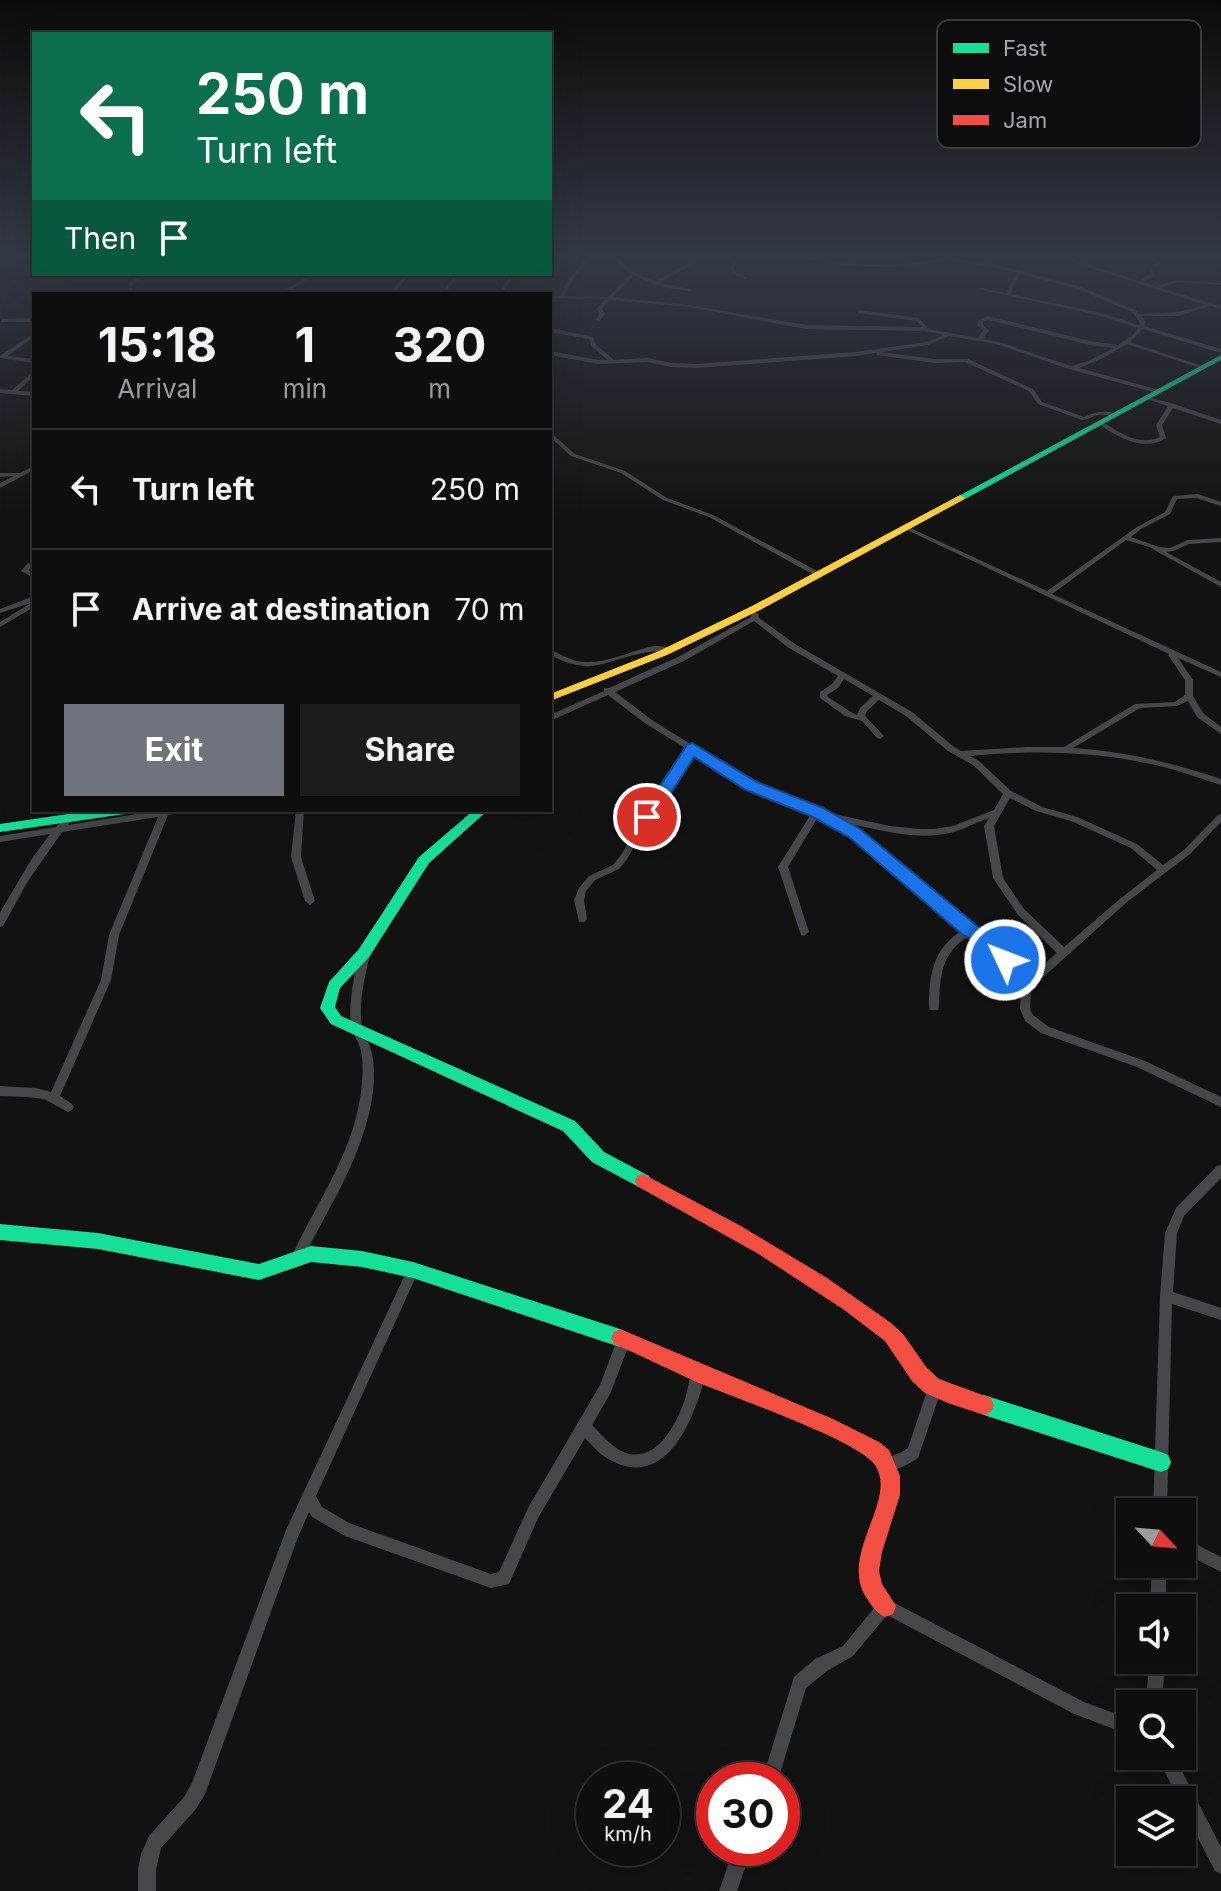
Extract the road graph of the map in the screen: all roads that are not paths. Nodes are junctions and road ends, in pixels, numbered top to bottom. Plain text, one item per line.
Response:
1 (22, 343) edge
2 (593, 343) edge
3 (926, 343) edge
4 (994, 343) edge
5 (1092, 343) edge
6 (1129, 343) joint
7 (1193, 343) edge
8 (1121, 347) junction
9 (1221, 351) edge
10 (869, 352) junction
11 (552, 353) edge
12 (1221, 357) edge
13 (1, 358) edge
14 (32, 361) edge
15 (614, 362) junction
16 (1202, 367) junction
17 (1075, 368) junction
18 (32, 375) edge
19 (0, 391) edge
20 (14, 392) junction
21 (32, 394) edge
22 (1152, 394) junction
23 (1172, 405) junction
24 (1114, 414) junction
25 (1099, 422) junction
26 (1221, 422) edge
27 (552, 436) edge
28 (32, 469) edge
29 (20, 474) junction
30 (0, 475) edge
31 (0, 486) edge
32 (1221, 504) edge
33 (904, 527) junction
34 (1126, 538) junction
35 (1221, 540) edge
36 (1154, 548) junction
37 (30, 564) dead end
38 (817, 573) junction
39 (32, 575) edge
40 (1221, 585) edge
41 (1047, 594) junction
42 (32, 603) edge
43 (32, 603) edge
44 (0, 611) edge
45 (755, 613) junction
46 (0, 625) edge
47 (671, 649) junction
48 (552, 653) edge
49 (1172, 655) junction
50 (843, 675) junction
51 (1221, 675) edge
52 (628, 681) junction
53 (607, 690) junction
54 (878, 696) junction
55 (1189, 696) junction
56 (552, 697) edge
57 (625, 703) junction
58 (552, 717) edge
59 (862, 719) junction
60 (1221, 731) edge
61 (880, 736) dead end
62 (692, 748) junction
63 (1066, 748) junction
64 (960, 754) junction
65 (1221, 782) edge
66 (1008, 793) junction
67 (113, 812) edge
68 (170, 812) edge
69 (300, 812) edge
70 (480, 812) edge
71 (164, 813) junction
72 (819, 813) junction
73 (995, 813) junction
74 (1221, 817) edge
75 (69, 819) edge
76 (0, 828) edge
77 (0, 839) edge
78 (1163, 870) junction
79 (310, 901) dead end
80 (582, 919) dead end
81 (0, 923) edge
82 (970, 930) junction
83 (804, 932) dead end
84 (366, 950) junction
85 (1063, 952) junction
86 (1026, 986) junction
87 (934, 1007) dead end
88 (357, 1031) junction
89 (0, 1091) edge
90 (55, 1096) junction
91 (1221, 1102) edge
92 (68, 1107) dead end
93 (1221, 1170) edge
94 (0, 1232) edge
95 (297, 1258) junction
96 (413, 1270) junction
97 (1166, 1296) junction
98 (1221, 1314) edge
99 (624, 1340) junction
100 (698, 1373) junction
101 (935, 1388) junction
102 (584, 1427) junction
103 (1161, 1462) junction
104 (888, 1464) junction
105 (309, 1497) junction
106 (1160, 1498) edge
107 (1196, 1552) edge
108 (1221, 1565) edge
109 (885, 1606) junction
110 (1116, 1722) edge
111 (776, 1762) edge
112 (1172, 1770) edge
113 (1221, 1865) edge
114 (737, 1866) edge
115 (147, 1891) edge
116 (728, 1891) edge

1 - 13 street
2 - 15 street
3 - 10 street
4 - 17 street
5 - 8 street
6 - 8 street
6 - 16 street
7 - 9 street
8 - 17 street
10 - 15 street
10 - 24 street
11 - 15 street
12 - 16 street
13 - 14 street
16 - 22 street
17 - 22 street
18 - 20 street
19 - 20 street
20 - 21 street
22 - 23 street
22 - 24 street
23 - 25 street
23 - 26 street
24 - 25 street
25 - 33 street
27 - 38 street
28 - 29 street
29 - 30 street
29 - 31 street
32 - 34 street
33 - 38 street
33 - 41 street
34 - 36 street
34 - 41 street
35 - 36 street
36 - 40 street
37 - 39 street
38 - 45 street
41 - 49 street
42 - 44 street
43 - 46 street
45 - 47 street
45 - 50 street
45 - 52 street
47 - 48 street
47 - 56 street
49 - 51 street
49 - 55 street
50 - 54 street
50 - 59 street
52 - 53 street
52 - 57 street
53 - 57 street
53 - 58 street
54 - 59 street
54 - 64 street
55 - 60 street
55 - 63 street
57 - 62 street
59 - 61 street
62 - 72 street
62 - 80 street
63 - 64 street
63 - 65 street
64 - 66 street
66 - 73 street
66 - 78 street
67 - 75 street
68 - 71 street
69 - 79 street
70 - 84 street
71 - 75 street
71 - 90 street
72 - 73 street
72 - 82 street
72 - 83 street
73 - 85 street
74 - 78 street
75 - 76 street
75 - 77 street
75 - 81 street
78 - 85 street
82 - 86 street
82 - 87 street
84 - 88 street
84 - 88 street
85 - 86 street
86 - 91 street
88 - 95 street
88 - 101 street
89 - 90 street
90 - 92 street
93 - 97 street
94 - 95 street
95 - 96 street
96 - 99 street
96 - 105 street
97 - 98 street
97 - 103 street
99 - 100 street
99 - 102 street
100 - 102 street
100 - 104 street
101 - 103 street
101 - 104 street
102 - 105 street
103 - 106 street
104 - 109 street
105 - 115 street
107 - 108 street
109 - 110 street
109 - 111 street
112 - 113 street
114 - 116 street

